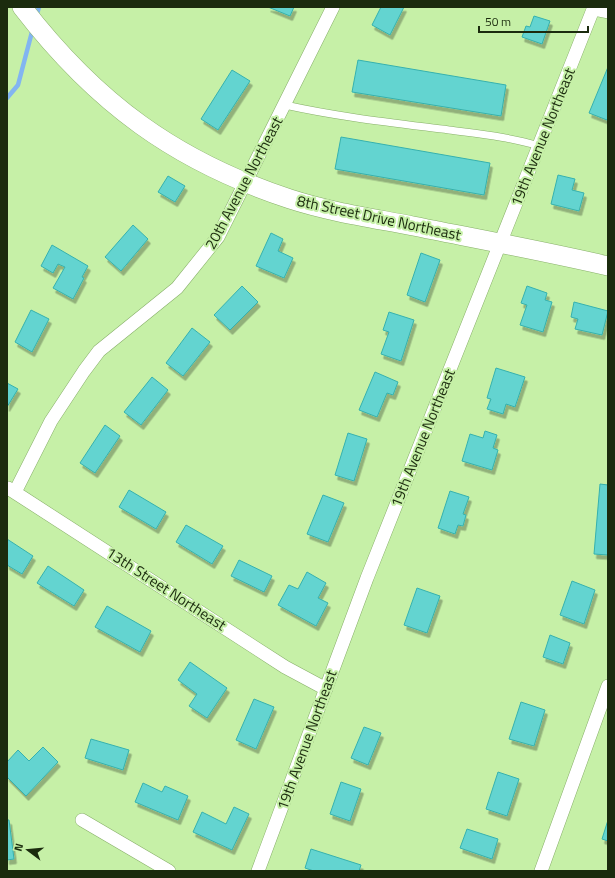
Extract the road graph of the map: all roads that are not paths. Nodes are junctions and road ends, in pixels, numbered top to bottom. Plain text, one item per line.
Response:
1 (22, 7) edge
2 (333, 7) edge
3 (594, 8) edge
4 (608, 12) edge
5 (285, 105) junction
6 (539, 146) junction
7 (246, 183) junction
8 (500, 243) junction
9 (608, 266) edge
10 (11, 489) edge
11 (608, 686) edge
12 (326, 689) junction
13 (82, 820) dead end
14 (169, 871) edge
15 (258, 871) edge
16 (541, 871) edge

1 - 7 main road, 8th Street Drive Northeast
2 - 5 street, 20th Avenue Northeast
3 - 4 street
3 - 6 street, 19th Avenue Northeast
5 - 6 lane
5 - 7 street, 20th Avenue Northeast
6 - 8 street, 19th Avenue Northeast
7 - 8 main road, 8th Street Drive Northeast
7 - 10 street, 20th Avenue Northeast
8 - 9 main road, 8th Street Drive Northeast
8 - 12 street, 19th Avenue Northeast
10 - 12 street, 13th Street Northeast
11 - 16 street
12 - 15 street, 19th Avenue Northeast
13 - 14 street

